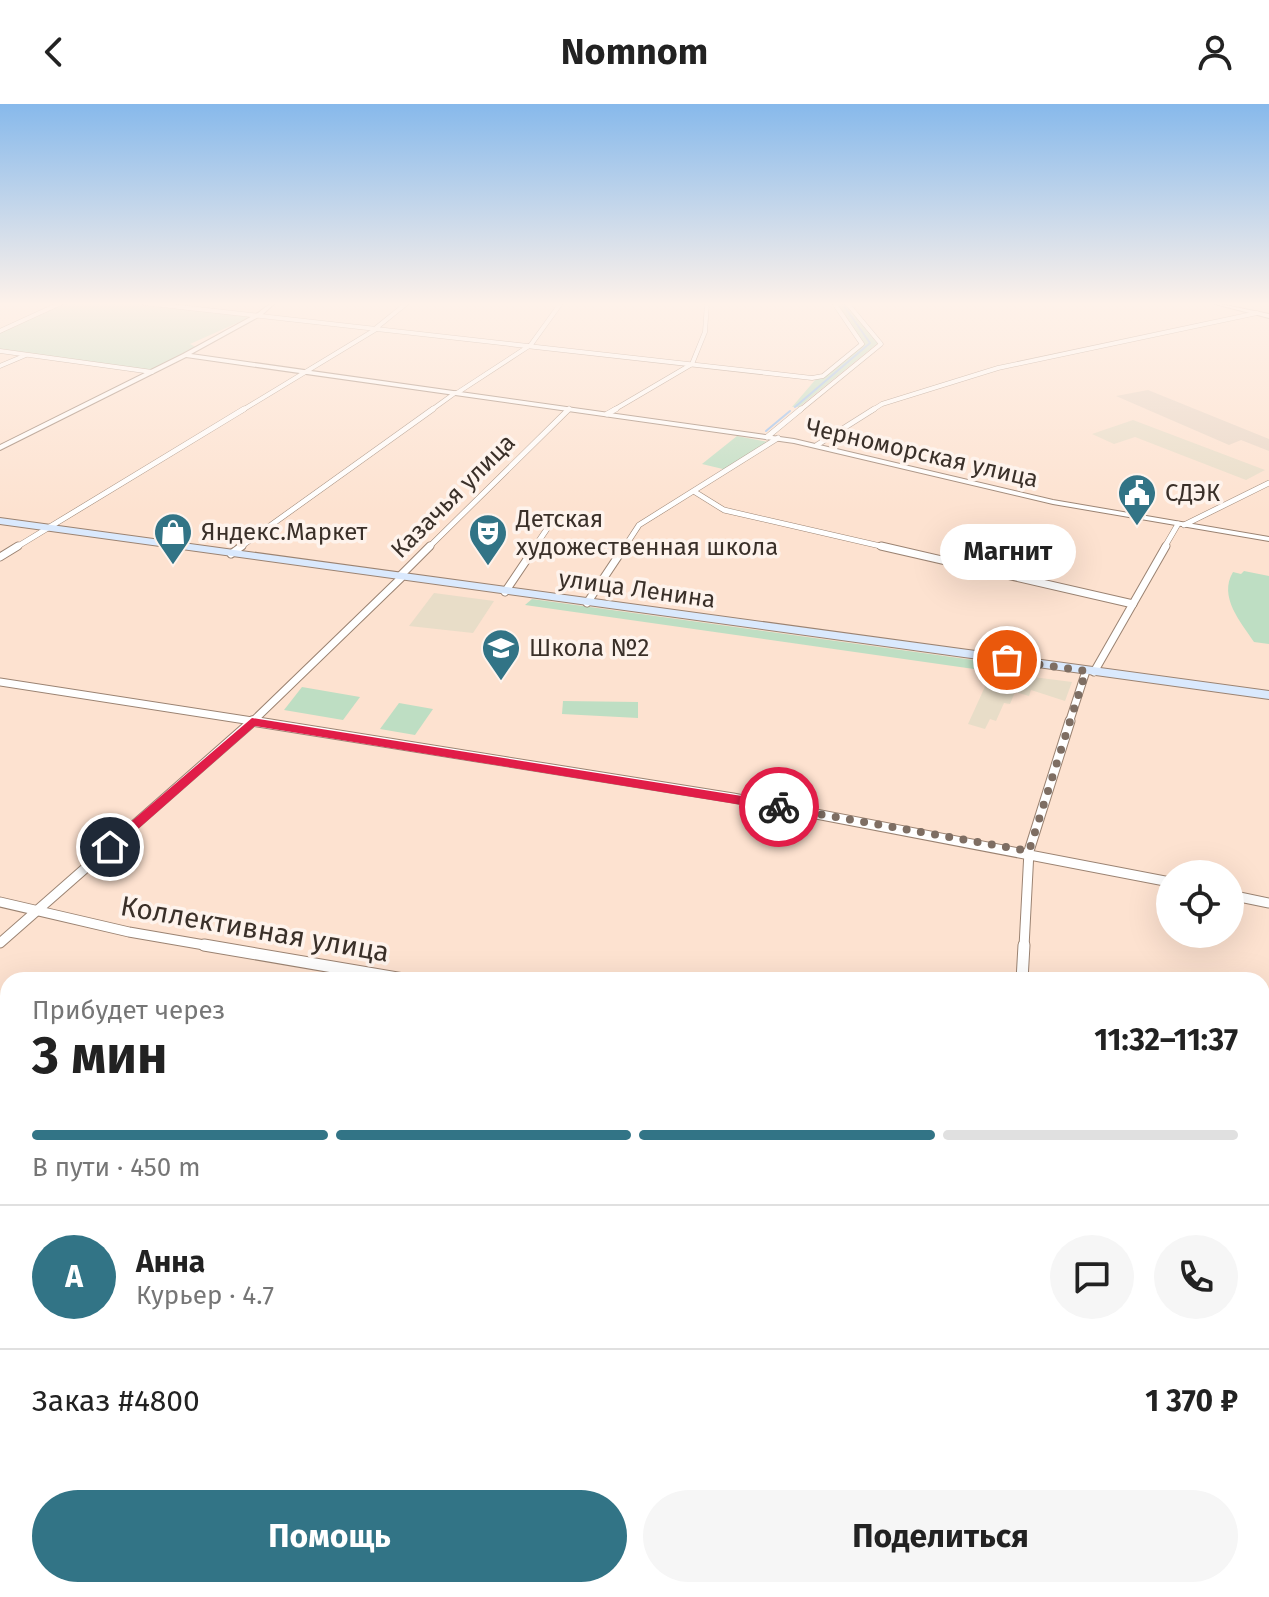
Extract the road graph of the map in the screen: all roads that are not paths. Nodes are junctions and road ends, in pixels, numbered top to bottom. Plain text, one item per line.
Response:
1 (151, 373) edge
2 (307, 373) edge
3 (313, 373) edge
4 (488, 373) edge
5 (677, 373) edge
6 (766, 373) edge
7 (827, 373) edge
8 (845, 373) edge
9 (983, 373) edge
10 (456, 393) junction
11 (569, 409) junction
12 (607, 414) junction
13 (767, 437) junction
14 (778, 438) junction
15 (817, 445) junction
16 (0, 448) edge
17 (1269, 483) edge
18 (695, 492) junction
19 (555, 517) dead end
20 (0, 521) edge
21 (1181, 524) junction
22 (49, 528) junction
23 (1269, 539) edge
24 (231, 554) junction
25 (0, 557) edge
26 (400, 577) junction
27 (505, 592) junction
28 (587, 603) junction
29 (1133, 604) junction
30 (1090, 671) junction
31 (0, 682) edge
32 (1269, 695) edge
33 (252, 722) junction
34 (1029, 851) junction
35 (1156, 879) edge
36 (1244, 898) edge
37 (0, 902) edge
38 (1269, 903) edge
39 (38, 910) junction
40 (0, 943) edge
41 (362, 972) edge
42 (1022, 972) edge

1 - 16 street
2 - 22 street
3 - 10 street, Черноморская улица
4 - 10 street
5 - 12 street
6 - 7 street
8 - 13 street
9 - 15 street
10 - 11 street, Черноморская улица
10 - 24 street
11 - 12 street, Черноморская улица
11 - 26 street, Казачья улица
12 - 13 street, Черноморская улица
13 - 14 street, Черноморская улица
14 - 15 street, Черноморская улица
14 - 18 street
15 - 21 street, Черноморская улица
17 - 21 street
18 - 28 street
18 - 29 street
19 - 27 street
20 - 22 main road, улица Ленина
21 - 23 street, Черноморская улица
21 - 29 street
22 - 24 main road, улица Ленина
22 - 25 street
24 - 26 main road, улица Ленина
26 - 27 main road, улица Ленина
26 - 33 street, Казачья улица
27 - 28 main road, улица Ленина
28 - 30 main road, улица Ленина
29 - 30 street
30 - 32 main road, улица Ленина
30 - 34 street
31 - 33 street
33 - 34 street
33 - 39 street, Казачья улица
34 - 35 street
34 - 42 street
36 - 38 street
37 - 39 street, Коллективная улица
39 - 40 street, Казачья улица
39 - 41 street, Коллективная улица

